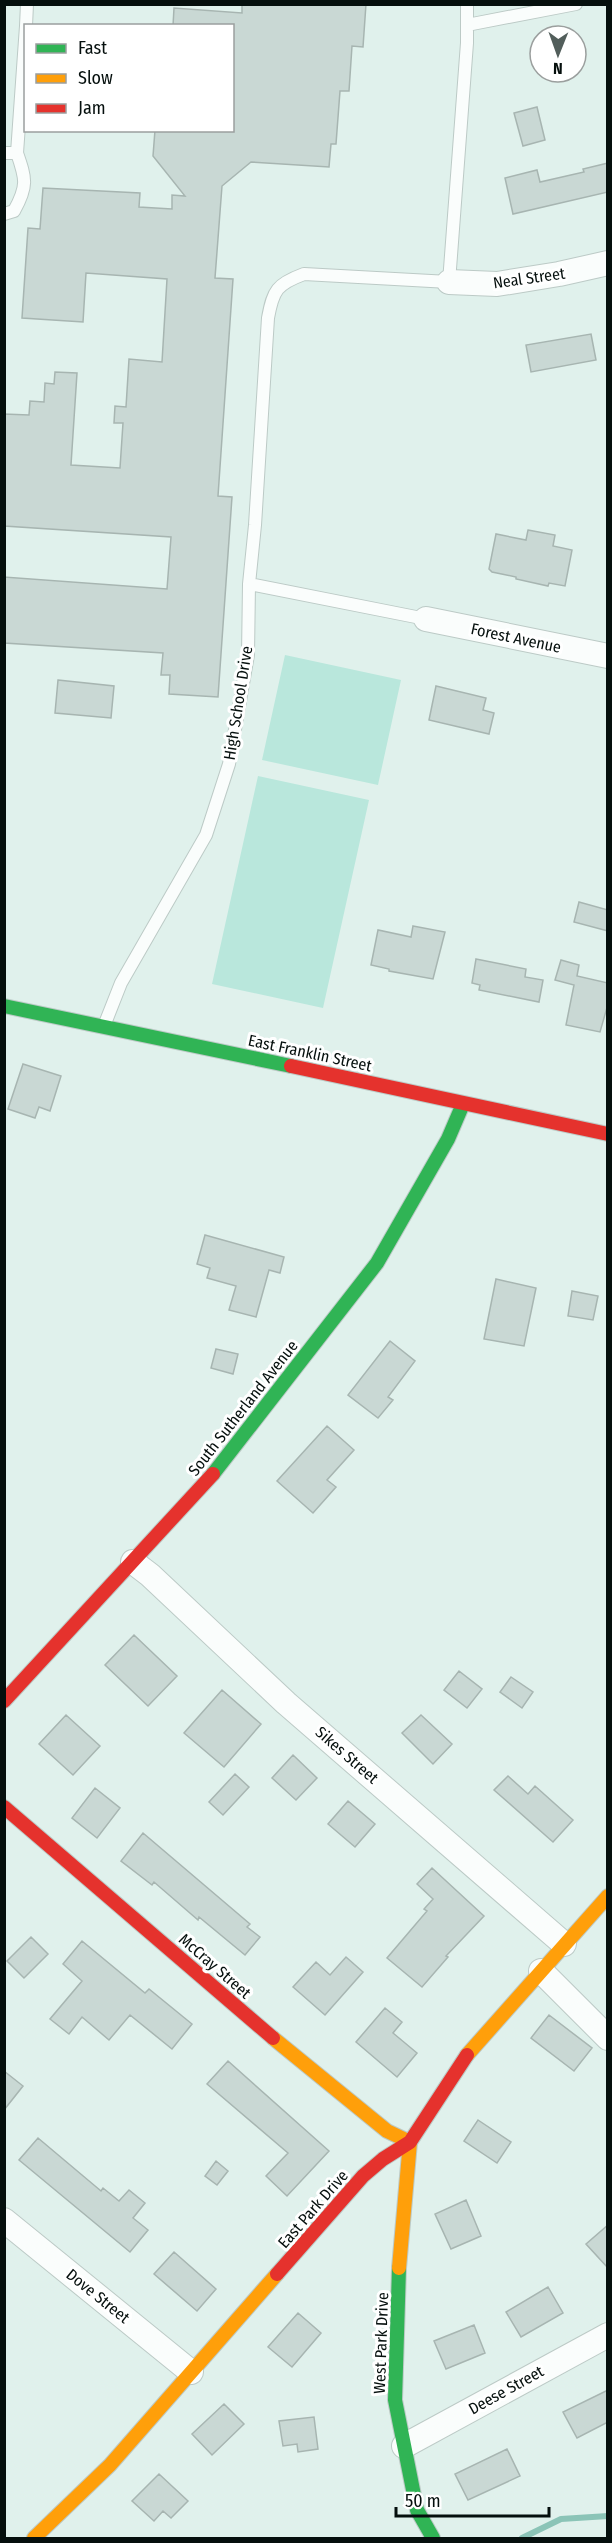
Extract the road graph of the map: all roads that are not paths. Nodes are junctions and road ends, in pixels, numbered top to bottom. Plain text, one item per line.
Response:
1 (27, 4) edge
2 (467, 4) edge
3 (576, 4) edge
4 (26, 24) edge
5 (467, 25) junction
6 (24, 43) edge
7 (11, 153) edge
8 (4, 214) edge
9 (608, 263) edge
10 (449, 282) junction
11 (249, 584) junction
12 (426, 619) joint
13 (608, 656) edge
14 (4, 1006) edge
15 (103, 1028) junction
16 (464, 1104) junction
17 (608, 1134) edge
18 (133, 1562) junction
19 (4, 1701) edge
20 (4, 1807) edge
21 (608, 1896) edge
22 (564, 1944) junction
23 (541, 1971) junction
24 (608, 2038) edge
25 (410, 2142) junction
26 (4, 2220) edge
27 (608, 2335) edge
28 (191, 2372) junction
29 (404, 2446) junction
30 (34, 2538) edge
31 (433, 2538) edge

1 - 4 lane
2 - 5 lane
3 - 5 lane
5 - 10 lane
6 - 7 lane
7 - 8 lane
9 - 10 street, Neal Street
10 - 11 lane, High School Drive
11 - 12 lane
11 - 15 lane, High School Drive
12 - 13 street, Forest Avenue
14 - 15 street, East Franklin Street
15 - 16 street, East Franklin Street
16 - 17 street, East Franklin Street
16 - 18 street, South Sutherland Avenue
18 - 19 street, South Sutherland Avenue
18 - 22 street, Sikes Street
20 - 25 street, McCray Street
21 - 22 street, East Park Drive
22 - 23 street, East Park Drive
23 - 24 street
23 - 25 street, East Park Drive
25 - 28 street, East Park Drive
25 - 29 street, West Park Drive
26 - 28 street, Dove Street
27 - 29 street, Deese Street
28 - 30 street, East Park Drive
29 - 31 street, West Park Drive

